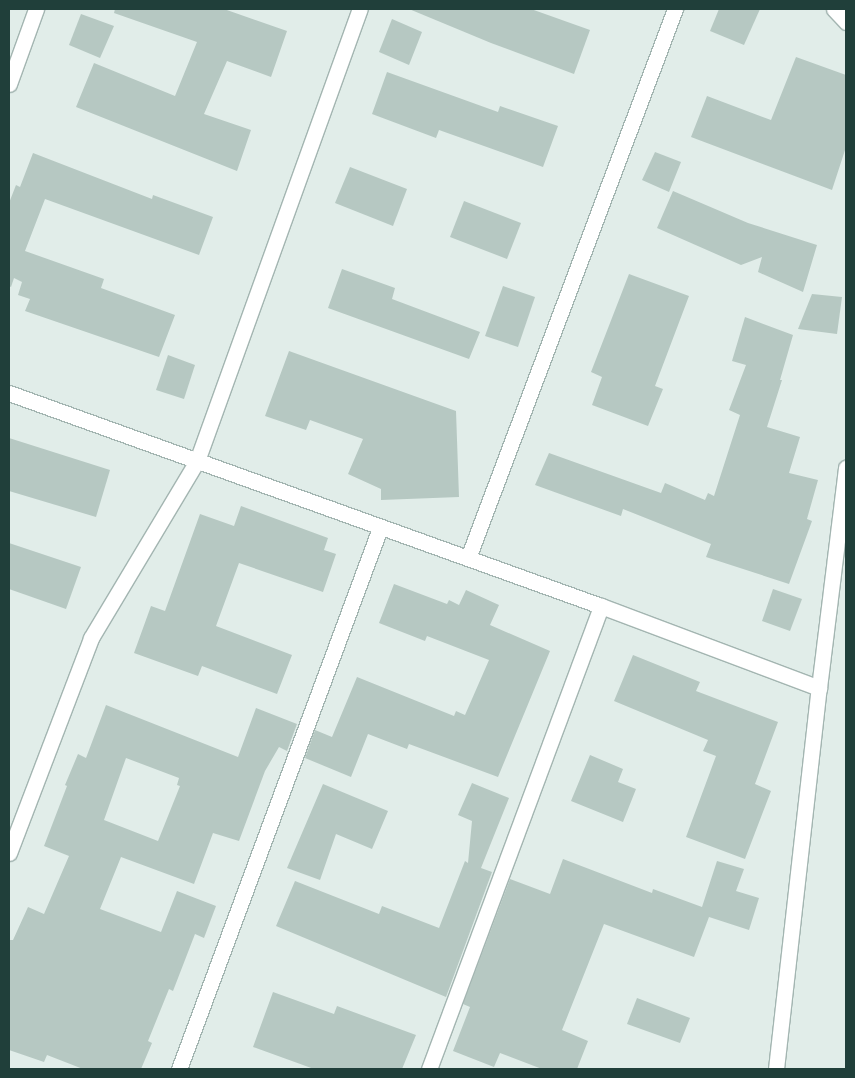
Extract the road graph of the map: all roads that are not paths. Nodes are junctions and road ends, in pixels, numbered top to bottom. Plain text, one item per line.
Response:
1 (36, 9) edge
2 (360, 9) edge
3 (675, 9) edge
4 (834, 9) edge
5 (846, 22) edge
6 (9, 84) edge
7 (9, 393) edge
8 (197, 461) junction
9 (846, 468) edge
10 (380, 528) junction
11 (468, 558) junction
12 (601, 606) junction
13 (819, 688) junction
14 (9, 853) edge
15 (179, 1069) edge
16 (429, 1069) edge
17 (776, 1069) edge

1 - 6 street
2 - 8 street
3 - 11 street
4 - 5 street
7 - 8 street
8 - 10 street
8 - 14 street
9 - 13 street
10 - 11 street
10 - 15 street
11 - 12 street
12 - 13 street
12 - 16 street
13 - 17 street

